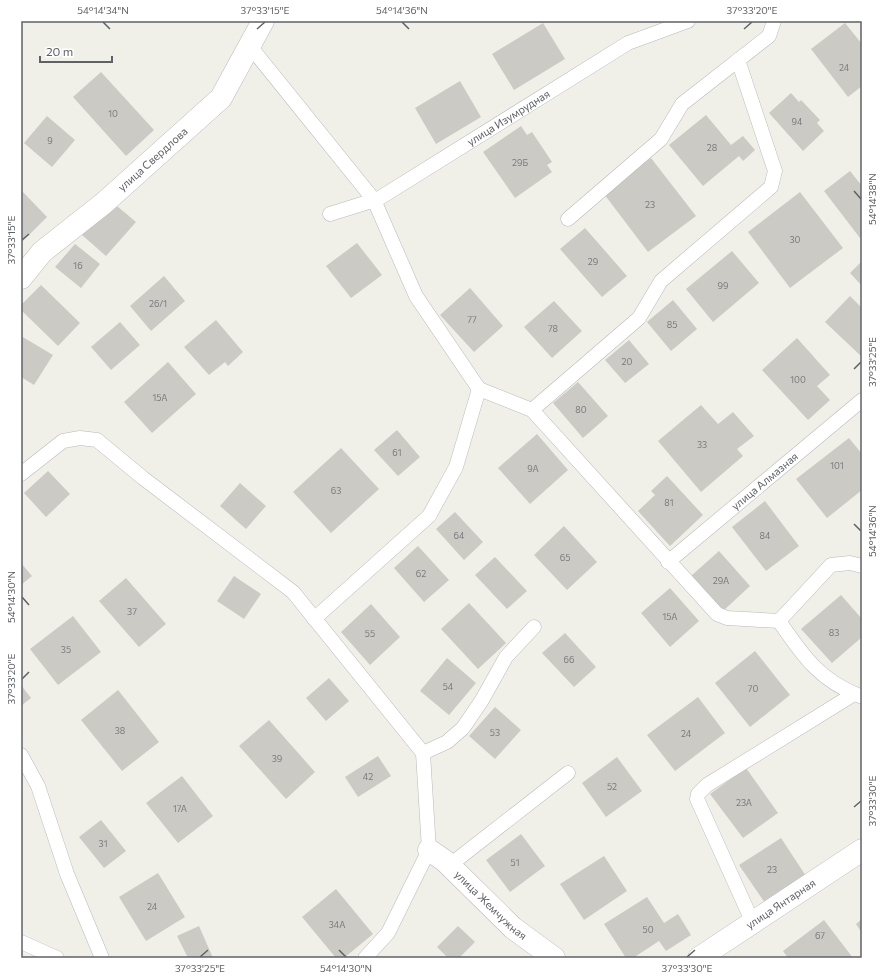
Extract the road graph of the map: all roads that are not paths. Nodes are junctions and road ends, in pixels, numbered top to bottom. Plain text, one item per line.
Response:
1 (263, 21) edge
2 (688, 21) edge
3 (774, 21) edge
4 (250, 45) junction
5 (738, 60) junction
6 (374, 200) junction
7 (330, 214) dead end
8 (568, 219) dead end
9 (21, 278) edge
10 (479, 389) junction
11 (862, 400) edge
12 (532, 410) junction
13 (21, 474) edge
14 (668, 562) junction
15 (862, 566) edge
16 (314, 618) junction
17 (779, 621) junction
18 (534, 627) dead end
19 (858, 696) edge
20 (423, 753) junction
21 (21, 755) edge
22 (568, 773) dead end
23 (429, 850) junction
24 (862, 850) edge
25 (450, 865) junction
26 (753, 923) junction
27 (21, 942) edge
28 (56, 958) edge
29 (102, 958) edge
30 (365, 958) edge
31 (554, 958) edge
32 (699, 958) edge

1 - 4 street, улица Свердлова
2 - 6 lane, улица Изумрудная
3 - 5 lane
4 - 6 lane
4 - 9 street, улица Свердлова
5 - 8 lane
5 - 12 lane
6 - 7 lane, улица Изумрудная
6 - 10 lane
10 - 12 lane
10 - 16 lane
11 - 14 lane, улица Алмазная
12 - 14 lane
13 - 16 lane
14 - 17 lane
15 - 17 lane
16 - 20 lane
17 - 19 lane
18 - 20 lane
19 - 26 lane
20 - 23 lane
21 - 29 lane
22 - 25 lane
23 - 25 street, улица Жемчужная
23 - 30 lane
24 - 26 street, улица Янтарная
25 - 31 street, улица Жемчужная
26 - 32 street, улица Янтарная
27 - 28 lane

